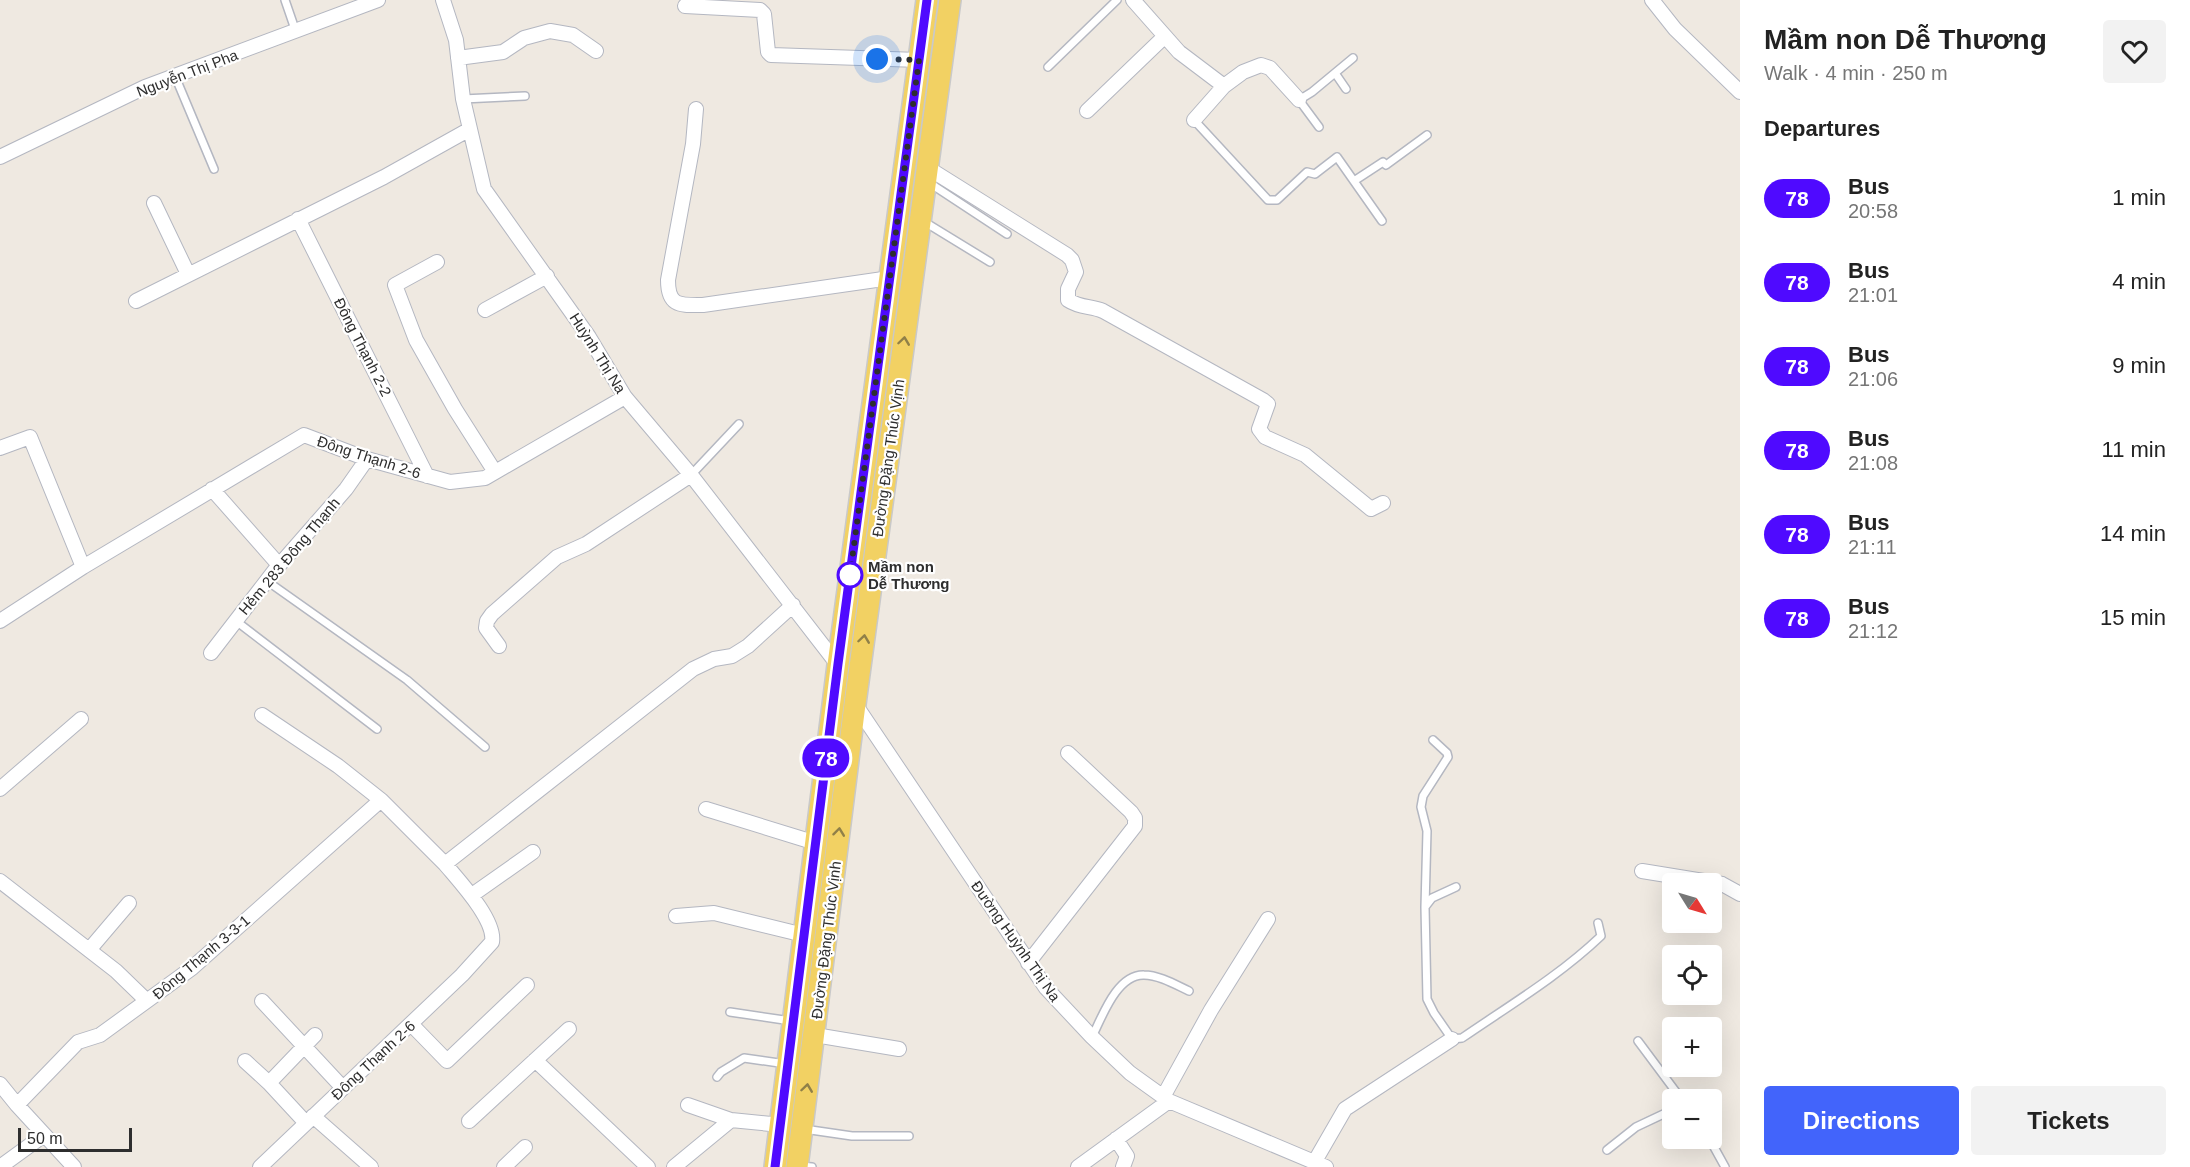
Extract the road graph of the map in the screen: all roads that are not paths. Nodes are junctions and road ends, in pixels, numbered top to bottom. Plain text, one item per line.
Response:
1 (285, 0) edge
2 (378, 0) edge
3 (443, 0) edge
4 (927, 0) edge
5 (950, 0) edge
6 (1117, 0) edge
7 (1652, 0) edge
8 (1134, 1) edge
9 (685, 6) dead end
10 (296, 32) junction
11 (1164, 37) junction
12 (596, 51) dead end
13 (459, 58) junction
14 (1353, 58) dead end
15 (919, 60) junction
16 (1048, 67) dead end
17 (1335, 72) junction
18 (175, 76) junction
19 (1224, 86) junction
20 (1346, 89) dead end
21 (1740, 92) edge
22 (525, 96) dead end
23 (463, 99) junction
24 (1299, 100) junction
25 (696, 109) dead end
26 (1086, 111) dead end
27 (1194, 120) joint
28 (1319, 127) dead end
29 (470, 129) junction
30 (1427, 135) dead end
31 (0, 157) edge
32 (214, 169) dead end
33 (927, 175) junction
34 (1354, 180) junction
35 (154, 203) dead end
36 (298, 219) junction
37 (921, 220) junction
38 (1382, 221) dead end
39 (1007, 234) dead end
40 (437, 262) dead end
41 (990, 262) dead end
42 (189, 274) junction
43 (547, 276) junction
44 (890, 278) junction
45 (136, 301) dead end
46 (485, 310) dead end
47 (625, 397) junction
48 (739, 424) dead end
49 (0, 447) edge
50 (367, 459) junction
51 (495, 472) junction
52 (691, 475) junction
53 (427, 476) junction
54 (212, 489) junction
55 (1383, 503) dead end
56 (279, 565) junction
57 (83, 567) junction
58 (267, 581) junction
59 (793, 604) junction
60 (0, 621) edge
61 (236, 621) junction
62 (499, 646) dead end
63 (211, 653) dead end
64 (838, 664) junction
65 (855, 704) junction
66 (262, 715) dead end
67 (81, 719) dead end
68 (377, 729) dead end
69 (1432, 740) dead end
70 (485, 747) dead end
71 (1068, 753) dead end
72 (0, 789) edge
73 (381, 800) junction
74 (706, 809) dead end
75 (816, 843) junction
76 (533, 852) dead end
77 (445, 864) junction
78 (1642, 871) dead end
79 (0, 881) edge
80 (1456, 887) dead end
81 (1740, 894) edge
82 (472, 895) junction
83 (129, 903) dead end
84 (1425, 907) junction
85 (676, 916) dead end
86 (1268, 919) dead end
87 (1598, 923) dead end
88 (804, 935) junction
89 (89, 950) junction
90 (1028, 963) junction
91 (527, 986) dead end
92 (1189, 991) dead end
93 (147, 1001) junction
94 (262, 1001) dead end
95 (730, 1012) dead end
96 (794, 1022) junction
97 (411, 1024) junction
98 (569, 1029) dead end
99 (315, 1035) dead end
100 (815, 1035) junction
101 (1092, 1037) junction
102 (1452, 1039) junction
103 (1638, 1041) dead end
104 (304, 1047) junction
105 (899, 1049) dead end
106 (535, 1060) junction
107 (245, 1061) dead end
108 (788, 1064) junction
109 (717, 1077) dead end
110 (269, 1083) junction
111 (0, 1084) edge
112 (343, 1088) junction
113 (1674, 1089) edge
114 (1166, 1099) junction
115 (17, 1105) junction
116 (688, 1105) dead end
117 (1662, 1115) edge
118 (309, 1120) junction
119 (731, 1120) junction
120 (469, 1121) dead end
121 (781, 1125) junction
122 (802, 1128) junction
123 (44, 1135) junction
124 (909, 1136) dead end
125 (1116, 1139) junction
126 (525, 1147) dead end
127 (1715, 1149) edge
128 (1607, 1150) dead end
129 (1321, 1164) edge
130 (71, 1166) edge
131 (0, 1167) edge
132 (260, 1167) edge
133 (371, 1167) edge
134 (504, 1167) edge
135 (648, 1167) edge
136 (674, 1167) edge
137 (775, 1167) edge
138 (802, 1167) edge
139 (1078, 1167) edge
140 (1123, 1167) edge
141 (1725, 1167) edge

1 - 10 lane
2 - 10 street, Nguyễn Thị Pha
3 - 13 street, Huỳnh Thị Na
4 - 15 main road, Đường Đặng Thúc Vịnh
5 - 33 main road, Đường Đặng Thúc Vịnh
6 - 16 lane
7 - 21 street
8 - 11 street
9 - 15 street
10 - 18 street, Nguyễn Thị Pha
11 - 19 street
11 - 26 street
12 - 13 street
13 - 23 street, Huỳnh Thị Na
14 - 17 lane
15 - 44 main road, Đường Đặng Thúc Vịnh
17 - 20 lane
17 - 24 lane
18 - 31 street, Nguyễn Thị Pha
18 - 32 lane
19 - 24 street
19 - 27 street
22 - 23 lane
23 - 29 street, Huỳnh Thị Na
24 - 28 lane
25 - 44 street
27 - 34 lane
29 - 36 street
29 - 43 street, Huỳnh Thị Na
30 - 34 lane
33 - 37 main road, Đường Đặng Thúc Vịnh
33 - 39 lane
33 - 55 street
34 - 38 lane
35 - 42 street
36 - 42 street
36 - 53 street, Đông Thạnh 2-2
37 - 41 lane
65 -> 37 main road, Đường Đặng Thúc Vịnh
40 - 51 street
42 - 45 street
43 - 46 street
43 - 47 street, Huỳnh Thị Na
44 - 64 main road, Đường Đặng Thúc Vịnh
47 - 51 street, Đông Thạnh 2-6
47 - 52 street, Huỳnh Thị Na
48 - 52 lane
49 - 57 street
50 - 53 street, Đông Thạnh 2-6
50 - 54 street, Đông Thạnh 2-6
50 - 56 street, Hẻm 283 Đông Thạnh
51 - 53 street, Đông Thạnh 2-6
52 - 59 street, Huỳnh Thị Na
52 - 62 street
54 - 56 street
54 - 57 street, Đông Thạnh 2-6
56 - 58 street, Hẻm 283 Đông Thạnh
57 - 60 street, Đông Thạnh 2-6
58 - 61 street, Hẻm 283 Đông Thạnh
58 - 70 lane
59 - 64 street, Huỳnh Thị Na
59 - 77 street
61 - 63 street, Hẻm 283 Đông Thạnh
61 - 68 lane
64 - 75 main road, Đường Đặng Thúc Vịnh
65 - 90 street, Đường Huỳnh Thị Na
100 -> 65 main road, Đường Đặng Thúc Vịnh
66 - 73 street
67 - 72 street
69 - 84 lane
71 - 90 street
73 - 77 street
73 - 93 street, Đông Thạnh 3-3-1
74 - 75 street
75 - 88 main road, Đường Đặng Thúc Vịnh
76 - 82 street
77 - 82 street
78 - 81 street
79 - 89 street
80 - 84 lane
82 - 97 street, Đông Thạnh 2-6
83 - 89 street
84 - 102 lane
85 - 88 street
86 - 114 street
87 - 102 lane
88 - 96 main road, Đường Đặng Thúc Vịnh
89 - 93 street
90 - 101 street, Đường Huỳnh Thị Na
91 - 97 street
92 - 101 lane
93 - 115 street, Đông Thạnh 3-3-1
94 - 104 street
95 - 96 lane
96 - 108 main road, Đường Đặng Thúc Vịnh
97 - 112 street, Đông Thạnh 2-6
98 - 106 street
99 - 104 street
100 - 105 street
122 -> 100 main road, Đường Đặng Thúc Vịnh
101 - 114 street, Đường Huỳnh Thị Na
102 - 129 street
103 - 113 lane
104 - 110 street
104 - 112 street
106 - 120 street
106 - 135 street
107 - 110 street
108 - 109 lane
108 - 121 main road, Đường Đặng Thúc Vịnh
110 - 118 street
111 - 115 street
112 - 118 street, Đông Thạnh 2-6
114 - 125 street
114 - 129 street, Đường Huỳnh Thị Na
115 - 123 street
116 - 119 street
117 - 128 lane
118 - 132 street, Đông Thạnh 2-6
118 - 133 street
119 - 121 street
119 - 136 street
121 - 137 main road, Đường Đặng Thúc Vịnh
122 - 124 lane
122 - 138 main road, Đường Đặng Thúc Vịnh
123 - 130 street
123 - 131 street
125 - 139 street
125 - 140 street
126 - 134 street
127 - 141 lane

